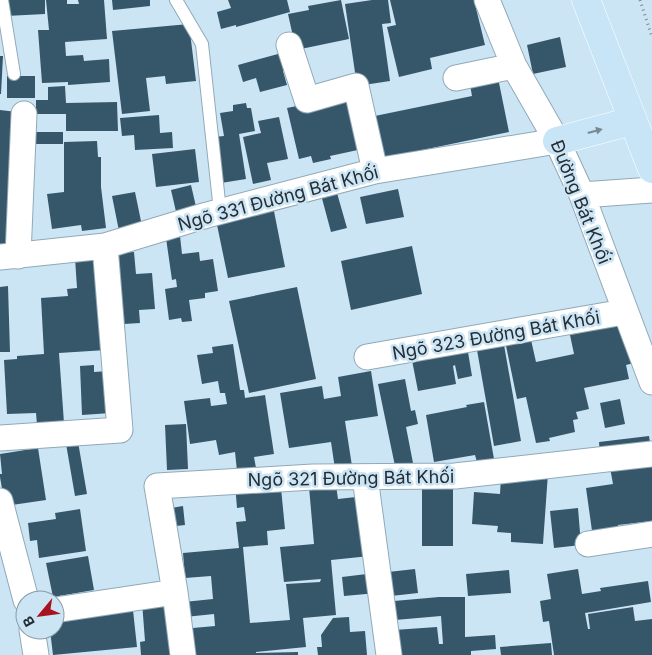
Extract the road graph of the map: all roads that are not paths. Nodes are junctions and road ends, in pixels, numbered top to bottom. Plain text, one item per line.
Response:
1 (2, 0) edge
2 (176, 0) edge
3 (487, 0) edge
4 (586, 0) edge
5 (289, 45) dead end
6 (514, 66) junction
7 (14, 74) dead end
8 (456, 78) dead end
9 (24, 114) dead end
10 (632, 121) junction
11 (557, 141) junction
12 (652, 169) edge
13 (375, 171) junction
14 (652, 190) edge
15 (582, 194) junction
16 (220, 212) junction
17 (104, 246) junction
18 (9, 257) edge
19 (624, 312) junction
20 (367, 357) dead end
21 (652, 382) edge
22 (0, 438) edge
23 (652, 454) edge
24 (365, 477) junction
25 (0, 501) edge
26 (652, 534) edge
27 (588, 544) dead end
28 (23, 590) edge
29 (175, 592) junction
30 (65, 608) edge
31 (34, 640) edge
32 (36, 655) edge
33 (183, 655) edge
34 (389, 655) edge

1 - 7 lane
2 - 16 lane
3 - 6 street, Đường Bát Khối
4 - 10 main road
5 - 13 street
6 - 8 street
6 - 11 street, Đường Bát Khối
9 - 18 street
11 -> 10 main road
10 - 12 main road
11 - 13 street, Ngõ 331 Đường Bát Khối
11 - 15 street, Đường Bát Khối
13 - 16 street, Ngõ 331 Đường Bát Khối
14 - 15 street
15 - 19 street, Đường Bát Khối
16 - 17 street, Ngõ 331 Đường Bát Khối
17 - 18 street, Ngõ 331 Đường Bát Khối
17 - 22 street
19 - 20 street, Ngõ 323 Đường Bát Khối
19 - 21 street, Đường Bát Khối
23 - 24 street, Ngõ 321 Đường Bát Khối
24 - 29 street, Ngõ 321 Đường Bát Khối
24 - 34 street
25 - 28 street
26 - 27 street
29 - 30 street
29 - 33 street, Ngõ 321 Đường Bát Khối
31 - 32 street

